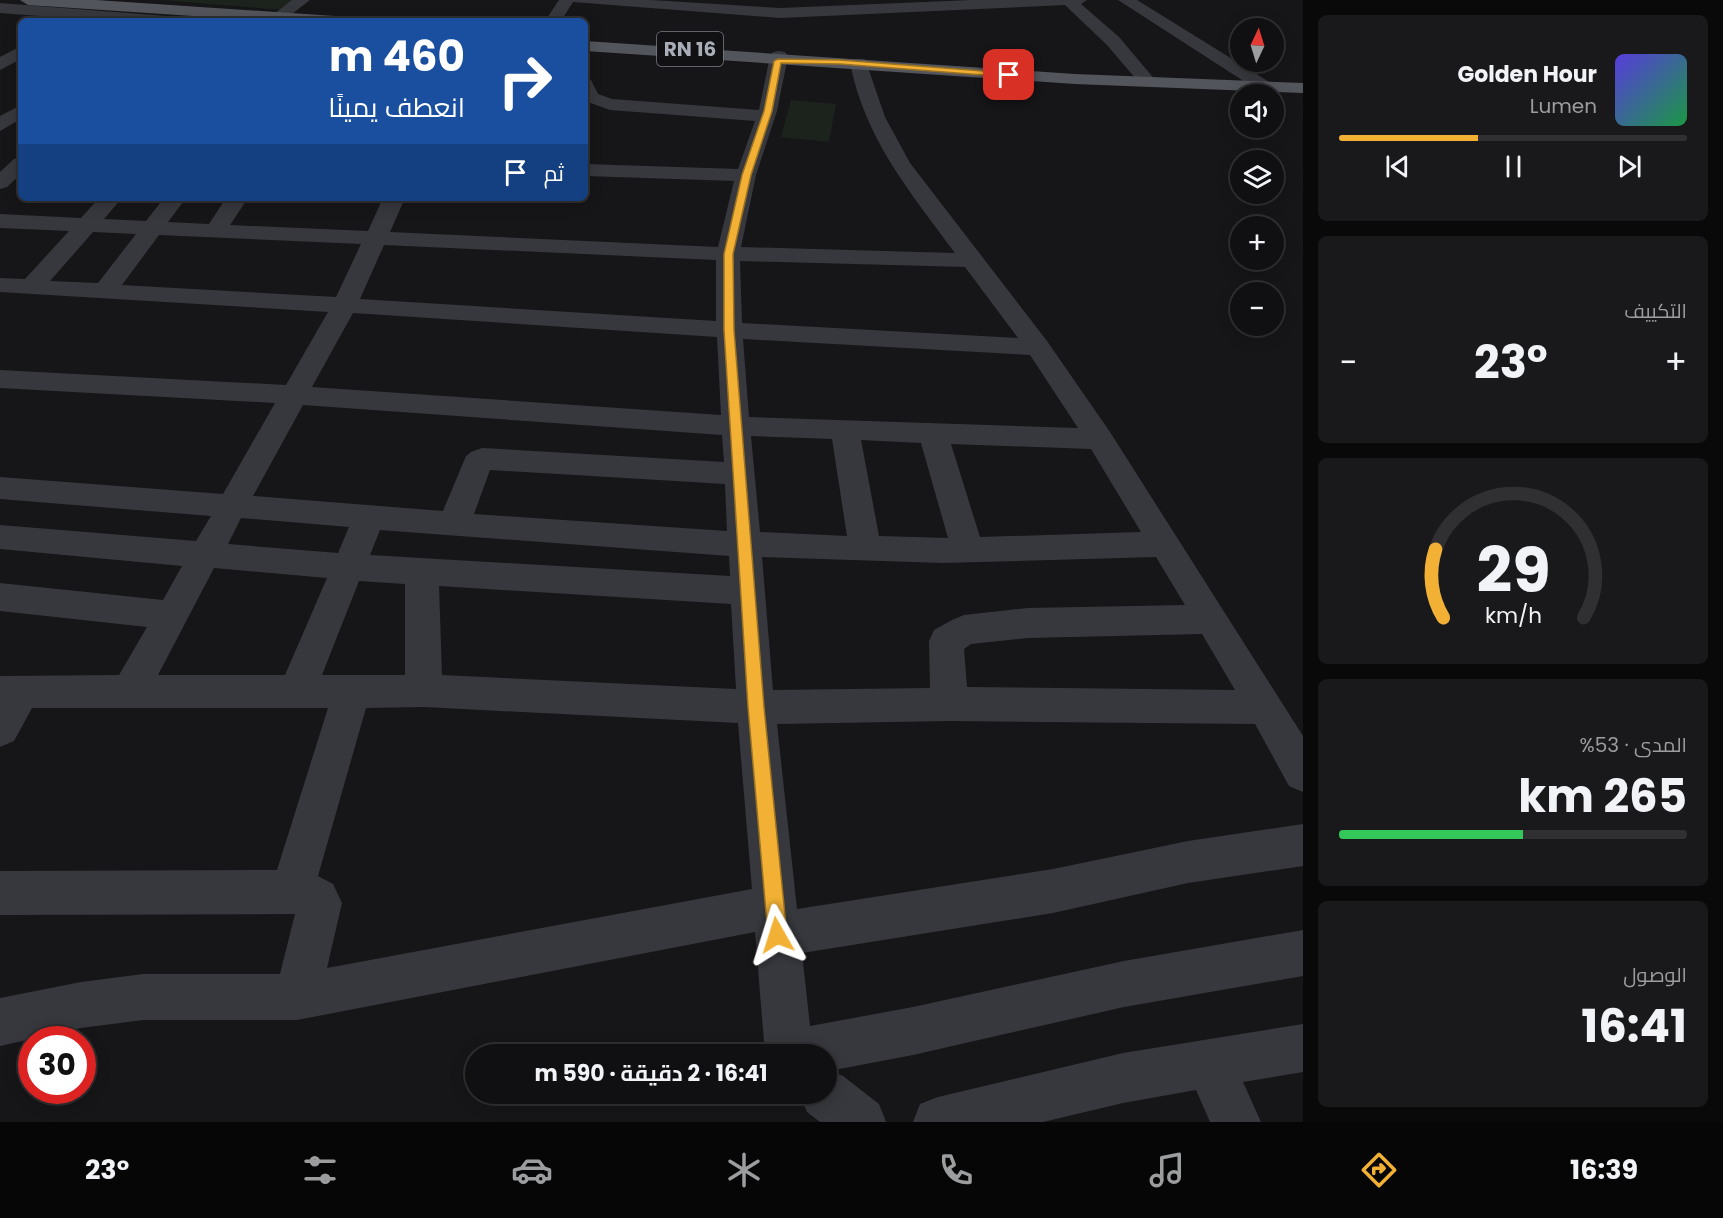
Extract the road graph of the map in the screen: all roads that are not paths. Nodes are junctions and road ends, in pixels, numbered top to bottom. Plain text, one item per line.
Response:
1 (28, 0) edge
2 (302, 0) edge
3 (567, 0) edge
4 (579, 0) edge
5 (1126, 0) edge
6 (1074, 1) edge
7 (636, 2) edge
8 (999, 2) edge
9 (0, 3) edge
10 (734, 6) edge
11 (775, 7) edge
12 (0, 8) edge
13 (81, 12) edge
14 (146, 18) edge
15 (248, 18) edge
16 (277, 18) edge
17 (555, 18) edge
18 (588, 41) edge
19 (588, 46) edge
20 (790, 51) junction
21 (18, 53) edge
22 (859, 63) junction
23 (0, 65) edge
24 (1148, 82) junction
25 (1260, 84) edge
26 (1230, 86) edge
27 (1284, 88) edge
28 (1303, 88) edge
29 (588, 92) edge
30 (18, 113) edge
31 (767, 113) junction
32 (0, 126) edge
33 (18, 154) edge
34 (588, 170) edge
35 (746, 175) junction
36 (0, 183) edge
37 (108, 201) edge
38 (173, 201) edge
39 (235, 201) edge
40 (393, 201) edge
41 (0, 221) edge
42 (87, 225) junction
43 (151, 228) junction
44 (215, 231) junction
45 (376, 236) junction
46 (728, 254) junction
47 (973, 260) junction
48 (18, 286) edge
49 (105, 291) junction
50 (344, 306) junction
51 (0, 310) edge
52 (729, 330) junction
53 (1038, 348) junction
54 (0, 379) edge
55 (294, 395) junction
56 (737, 426) junction
57 (845, 431) junction
58 (933, 434) junction
59 (1100, 439) junction
60 (740, 474) junction
61 (0, 488) edge
62 (232, 506) junction
63 (369, 517) junction
64 (454, 525) junction
65 (0, 537) edge
66 (745, 543) junction
67 (1164, 544) junction
68 (865, 549) junction
69 (968, 550) junction
70 (206, 554) junction
71 (347, 567) junction
72 (422, 572) junction
73 (748, 591) junction
74 (0, 597) edge
75 (171, 615) junction
76 (1211, 620) junction
77 (297, 690) junction
78 (352, 690) junction
79 (130, 691) junction
80 (424, 691) junction
81 (10, 692) edge
82 (950, 704) junction
83 (756, 707) junction
84 (1266, 707) junction
85 (0, 729) edge
86 (1303, 773) edge
87 (1303, 845) edge
88 (292, 892) junction
89 (0, 893) edge
90 (776, 920) junction
91 (1303, 953) edge
92 (297, 997) junction
93 (0, 1022) edge
94 (789, 1044) edge
95 (837, 1045) edge
96 (1303, 1048) edge
97 (1209, 1065) junction
98 (837, 1103) edge
99 (861, 1122) edge
100 (938, 1122) edge
101 (1236, 1122) edge

1 - 13 main road
2 - 16 street
3 - 17 street
4 - 7 street
5 - 25 street
6 - 8 street
6 - 24 street
7 - 10 street
8 - 11 street
9 - 13 main road
10 - 11 street
11 - 20 street
12 - 13 street
13 - 14 street
13 - 15 main road
18 - 20 main road, RN 16
19 - 20 main road, RN 16
20 - 22 main road, RN 16
20 - 31 street
21 - 23 street
22 - 24 main road, RN 16
22 - 47 street
24 - 26 main road, RN 16
27 - 28 main road, RN 16
29 - 31 street
30 - 32 street
31 - 35 street
33 - 36 street
34 - 35 street
35 - 46 street
37 - 42 street
38 - 43 street
39 - 44 street
40 - 45 street
41 - 42 street
42 - 43 street
42 - 48 street
43 - 44 street
43 - 49 street
44 - 45 street
45 - 46 street
45 - 50 street
46 - 47 street
46 - 52 street
47 - 53 street
48 - 49 street
48 - 51 street
49 - 50 street
50 - 52 street
50 - 55 street
52 - 53 street
52 - 56 street
53 - 59 street
54 - 55 street
55 - 56 street
55 - 62 street
56 - 57 street
56 - 60 street
57 - 58 street
57 - 68 street
58 - 59 street
58 - 69 street
59 - 67 street
60 - 64 street
60 - 66 street
61 - 62 street
62 - 63 street
62 - 70 street
63 - 64 street
63 - 71 street
64 - 66 street
65 - 70 street
66 - 68 street
66 - 73 street
67 - 69 street
67 - 76 street
68 - 69 street
70 - 71 street
70 - 75 street
71 - 72 street
71 - 77 street
72 - 73 street
72 - 80 street
73 - 83 street
74 - 75 street
75 - 79 street
76 - 82 street
76 - 84 street
77 - 78 street
77 - 79 street
78 - 80 street
78 - 88 street
79 - 81 street
80 - 83 street
81 - 85 street
82 - 83 street
82 - 84 street
83 - 90 street
84 - 86 street
87 - 90 street
88 - 89 street
88 - 92 street
90 - 92 street
90 - 94 street
91 - 95 street
92 - 93 street
96 - 97 street
97 - 100 street
97 - 101 street
98 - 99 street

